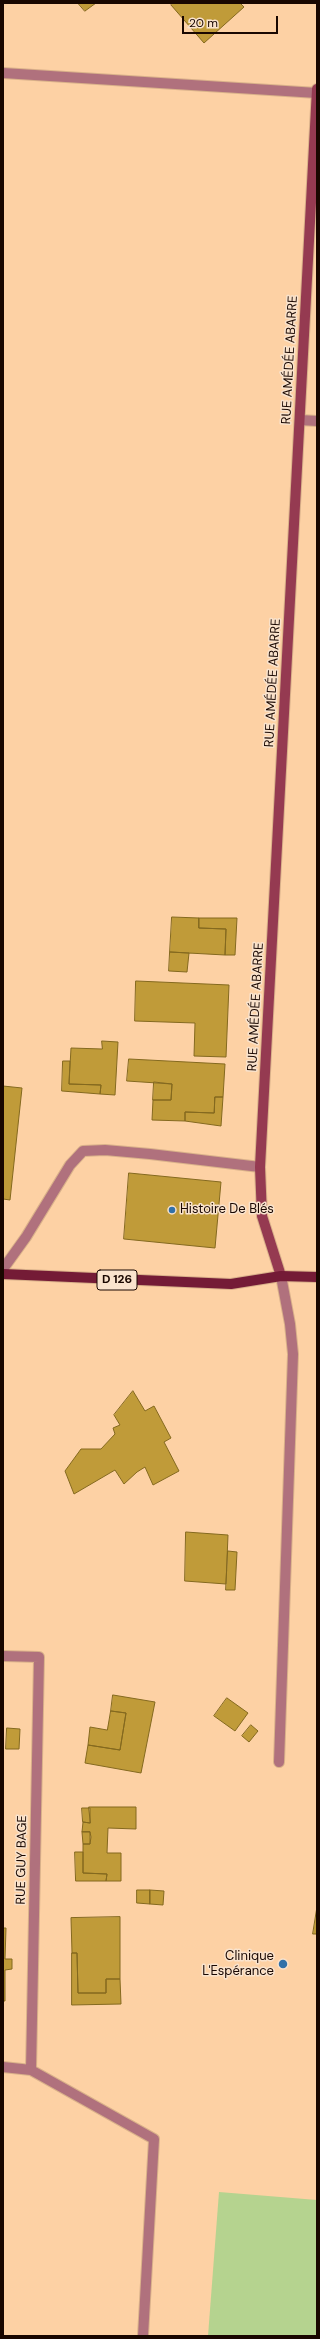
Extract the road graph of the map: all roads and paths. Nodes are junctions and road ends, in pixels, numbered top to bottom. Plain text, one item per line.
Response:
1 (3, 73) edge
2 (317, 89) edge
3 (317, 94) edge
4 (300, 420) junction
5 (317, 421) edge
6 (260, 1167) junction
7 (3, 1270) edge
8 (3, 1274) edge
9 (280, 1276) junction
10 (317, 1277) edge
11 (3, 1656) edge
12 (279, 1762) dead end
13 (3, 2067) edge
14 (31, 2070) junction
15 (143, 2336) edge

1 - 3 street
2 - 3 street, RUE AMÉDÉE ABARRE
3 - 4 street, RUE AMÉDÉE ABARRE
4 - 5 street
4 - 6 street, RUE AMÉDÉE ABARRE
6 - 7 street
6 - 9 street, RUE AMÉDÉE ABARRE
8 - 9 main road, D 126
9 - 10 main road, D 126
9 - 12 street
11 - 14 street, RUE GUY BAGE
13 - 14 street
14 - 15 street

